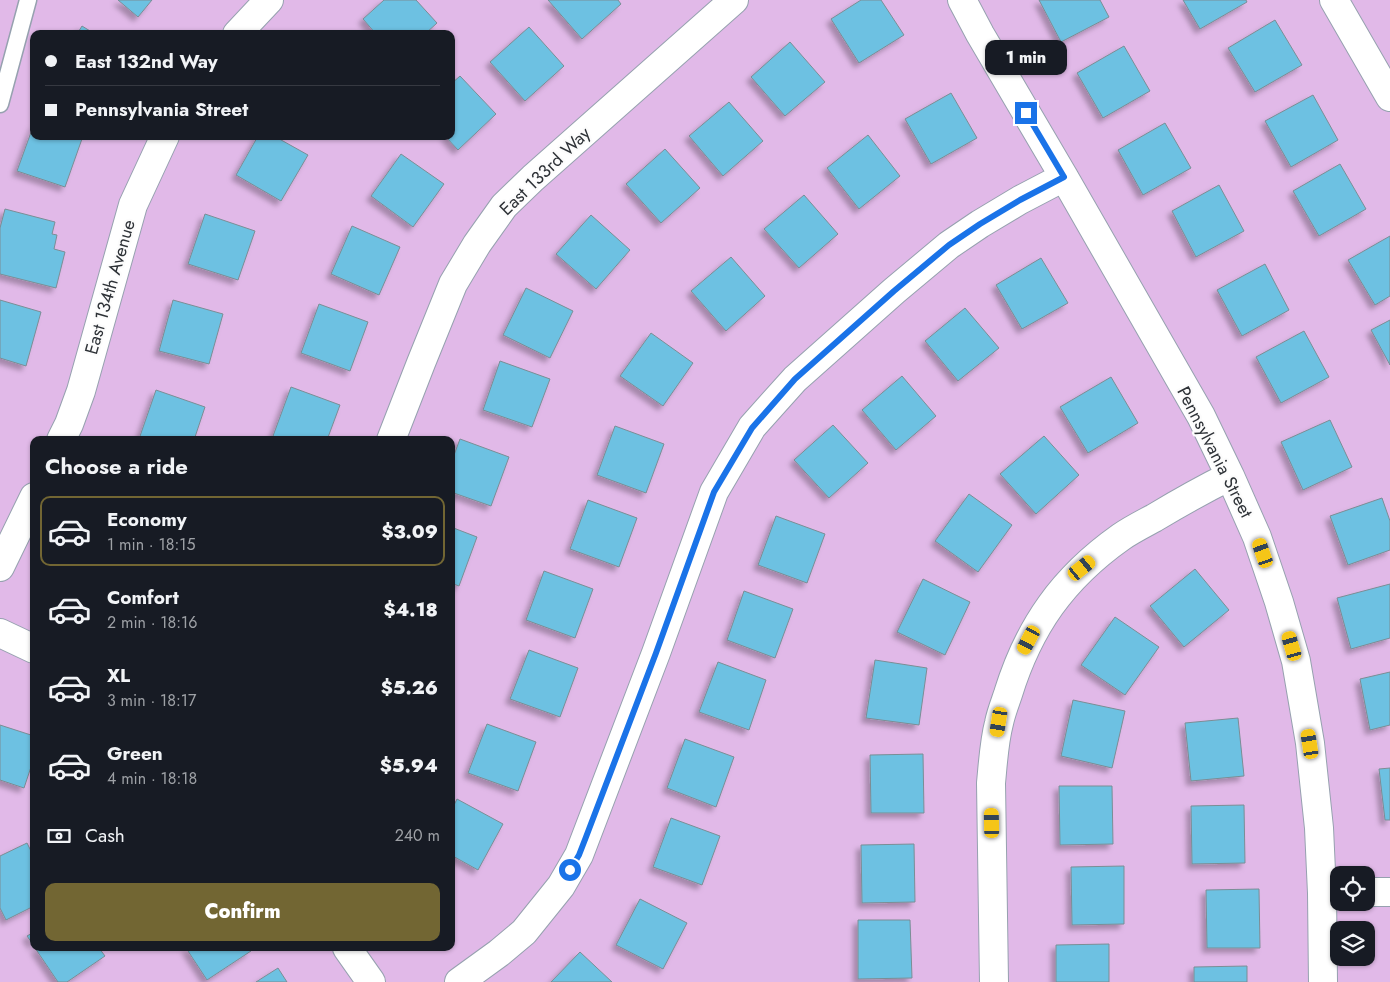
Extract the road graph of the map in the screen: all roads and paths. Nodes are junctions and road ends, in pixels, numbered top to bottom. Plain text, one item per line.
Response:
1 (28, 0) edge
2 (269, 0) edge
3 (734, 0) edge
4 (962, 0) edge
5 (1334, 0) edge
6 (241, 30) edge
7 (1390, 97) edge
8 (0, 104) edge
9 (163, 140) edge
10 (1064, 177) junction
11 (63, 436) edge
12 (393, 436) edge
13 (1230, 476) junction
14 (30, 505) edge
15 (0, 567) edge
16 (0, 633) edge
17 (30, 647) edge
18 (1375, 892) edge
19 (1390, 892) edge
20 (1330, 893) edge
21 (349, 951) edge
22 (371, 982) edge
23 (459, 982) edge
24 (994, 982) edge
25 (1323, 982) edge

1 - 8 lane
2 - 6 street
3 - 12 street, East 133rd Way
4 - 10 street, Pennsylvania Street
5 - 7 street
9 - 11 street, East 134th Avenue
10 - 13 street, Pennsylvania Street
10 - 23 street
13 - 20 street, Pennsylvania Street
13 - 24 street
14 - 15 street
16 - 17 street
18 - 19 street
20 - 25 street, Pennsylvania Street
21 - 22 street

